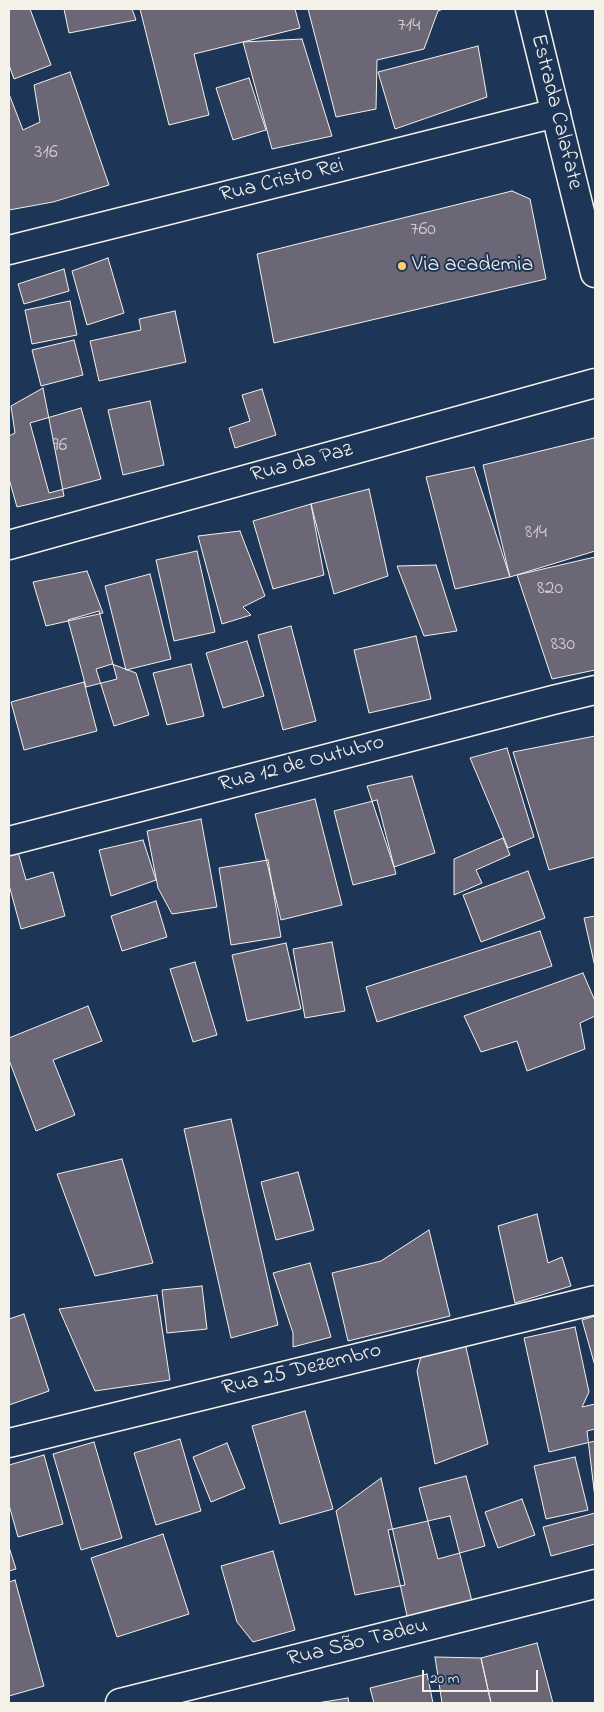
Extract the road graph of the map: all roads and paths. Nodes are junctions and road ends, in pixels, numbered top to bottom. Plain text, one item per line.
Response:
1 (530, 9) edge
2 (556, 113) junction
3 (9, 250) edge
4 (595, 267) edge
5 (595, 383) edge
6 (9, 545) edge
7 (595, 690) edge
8 (9, 841) edge
9 (595, 1300) edge
10 (9, 1443) edge
11 (595, 1584) edge
12 (120, 1703) edge

1 - 2 street, Estrada Calafate
2 - 3 street, Rua Cristo Rei
2 - 4 street, Estrada Calafate
5 - 6 street, Rua da Paz
7 - 8 street, Rua 12 de Outubro
9 - 10 street, Rua 25 Dezembro
11 - 12 street, Rua São Tadeu

